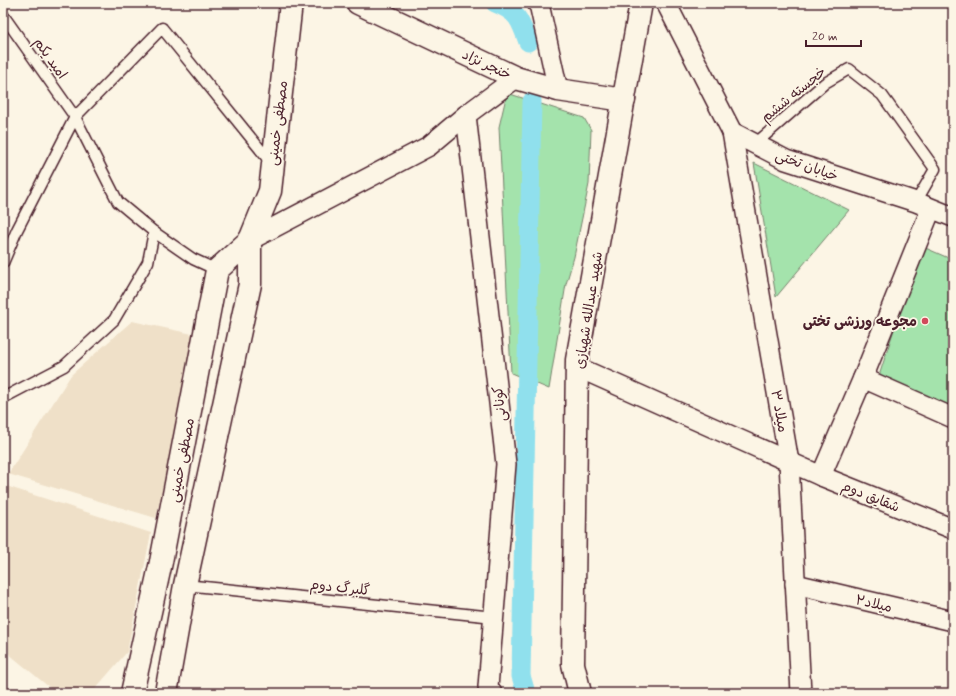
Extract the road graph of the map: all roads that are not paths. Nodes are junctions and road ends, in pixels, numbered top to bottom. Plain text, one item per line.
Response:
1 (291, 3) edge
2 (358, 3) edge
3 (537, 3) edge
4 (641, 3) edge
5 (666, 3) edge
6 (3, 15) edge
7 (516, 78) junction
8 (558, 90) junction
9 (624, 100) junction
10 (466, 114) junction
11 (75, 117) junction
12 (732, 132) junction
13 (755, 144) junction
14 (272, 165) junction
15 (923, 205) junction
16 (953, 217) edge
17 (154, 232) junction
18 (250, 240) junction
19 (3, 263) edge
20 (217, 270) junction
21 (577, 367) junction
22 (863, 378) junction
23 (3, 398) edge
24 (953, 418) edge
25 (789, 462) junction
26 (821, 476) junction
27 (953, 529) edge
28 (795, 584) junction
29 (185, 585) junction
30 (494, 617) junction
31 (953, 621) edge
32 (132, 693) edge
33 (166, 693) edge
34 (492, 693) edge
35 (580, 693) edge
36 (801, 693) edge

1 - 14 street, مصطفی خمینی
2 - 7 street, خنجر نژاد
3 - 8 street
4 - 9 street, شهید عبدالله شهبازی
5 - 12 street
6 - 11 lane, امید یکم
7 - 8 street, خنجر نژاد
7 - 10 street
8 - 9 street, خنجر نژاد
9 - 21 street, شهید عبدالله شهبازی
10 - 18 street
10 - 30 street, کونانی
11 - 14 lane
11 - 17 lane, امید یکم
11 - 19 lane
12 - 13 street, خیابان تختی
12 - 25 street, میلاد ۳
13 - 15 street, خیابان تختی
13 - 15 lane, خجسته ششم
14 - 18 street, مصطفی خمینی
15 - 16 street, خیابان تختی
15 - 22 street
17 - 20 lane, امید یکم
17 - 23 lane
18 - 20 street, مصطفی خمینی
18 - 29 street, مصطفی خمینی
20 - 32 street, مصطفی خمینی
21 - 25 street, شقایق دوم
21 - 35 street, شهید عبدالله شهبازی
22 - 24 street
22 - 26 street
25 - 26 street, شقایق دوم
25 - 28 street, میلاد ۳
26 - 27 street, شقایق دوم
28 - 31 street, میلاد۲
28 - 36 street, میلاد ۳
29 - 30 lane, گلبرگ دوم
29 - 33 street, مصطفی خمینی
30 - 34 street, کونانی

